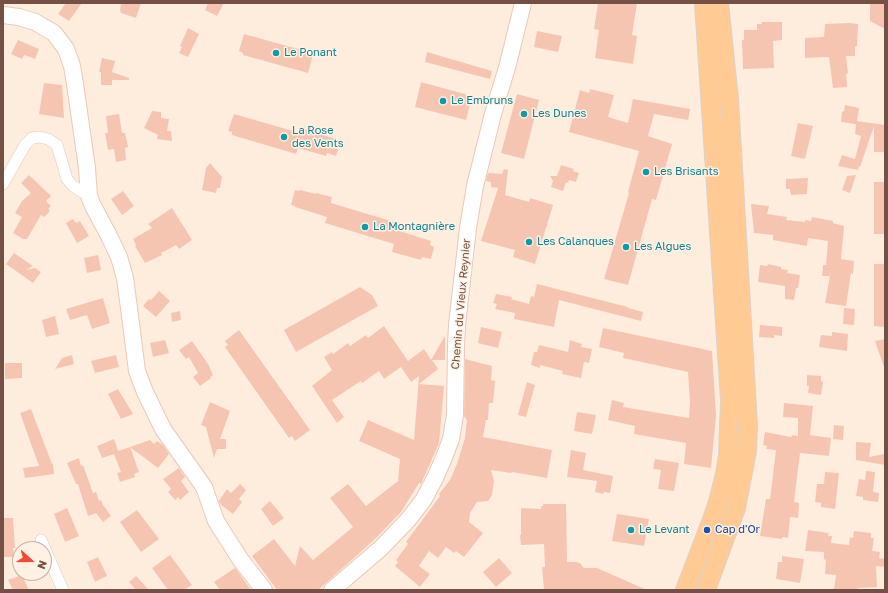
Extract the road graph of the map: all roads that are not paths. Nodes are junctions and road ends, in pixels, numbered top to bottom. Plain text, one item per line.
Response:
1 (523, 3) edge
2 (704, 3) edge
3 (719, 3) edge
4 (3, 15) edge
5 (3, 184) edge
6 (89, 196) junction
7 (41, 540) dead end
8 (63, 590) edge
9 (264, 590) edge
10 (332, 590) edge
11 (685, 590) edge
12 (706, 590) edge

1 - 10 street, Chemin du Vieux Reynier
2 - 11 main road
3 - 12 main road
4 - 6 street
5 - 6 street
6 - 9 street
7 - 8 street

